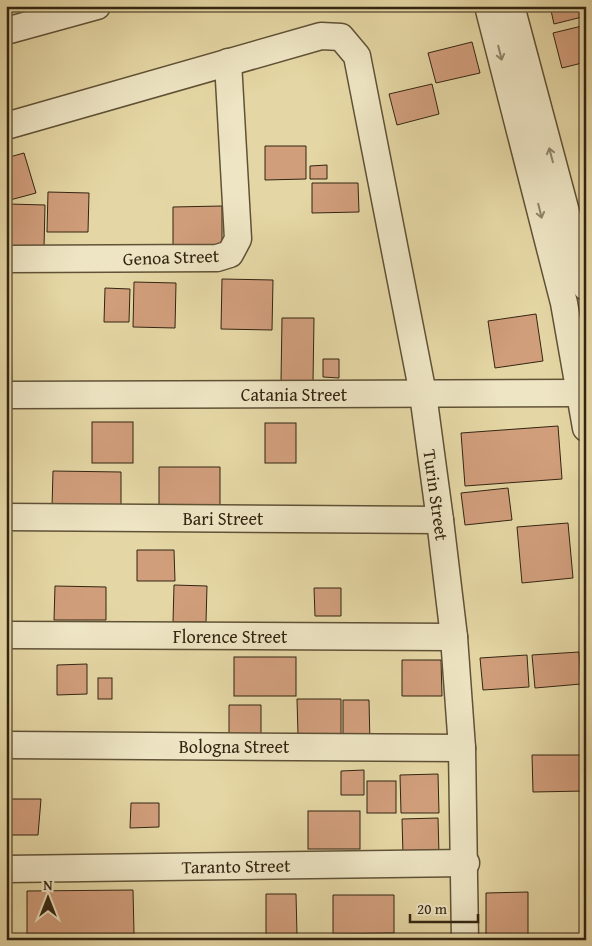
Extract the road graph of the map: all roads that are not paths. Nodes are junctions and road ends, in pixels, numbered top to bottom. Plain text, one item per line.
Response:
1 (97, 6) edge
2 (488, 6) edge
3 (511, 6) edge
4 (6, 31) edge
5 (228, 62) junction
6 (6, 126) edge
7 (6, 259) edge
8 (586, 286) edge
9 (584, 391) edge
10 (423, 394) junction
11 (6, 395) edge
12 (586, 428) edge
13 (6, 517) edge
14 (440, 520) junction
15 (6, 635) edge
16 (454, 637) junction
17 (6, 745) edge
18 (462, 748) junction
19 (466, 863) junction
20 (6, 870) edge
21 (466, 940) edge

1 - 4 street
2 -> 9 street
8 -> 3 street
5 - 6 street
5 - 7 street, Genoa Street
5 - 10 street, Turin Street
9 - 10 street, Catania Street
9 - 12 street
10 - 11 street, Catania Street
10 - 14 street, Turin Street
13 - 14 street, Bari Street
14 - 16 street, Turin Street
15 - 16 street, Florence Street
16 - 18 street, Turin Street
17 - 18 street, Bologna Street
18 - 19 street, Turin Street
19 - 20 street, Taranto Street
19 - 21 street, Turin Street

